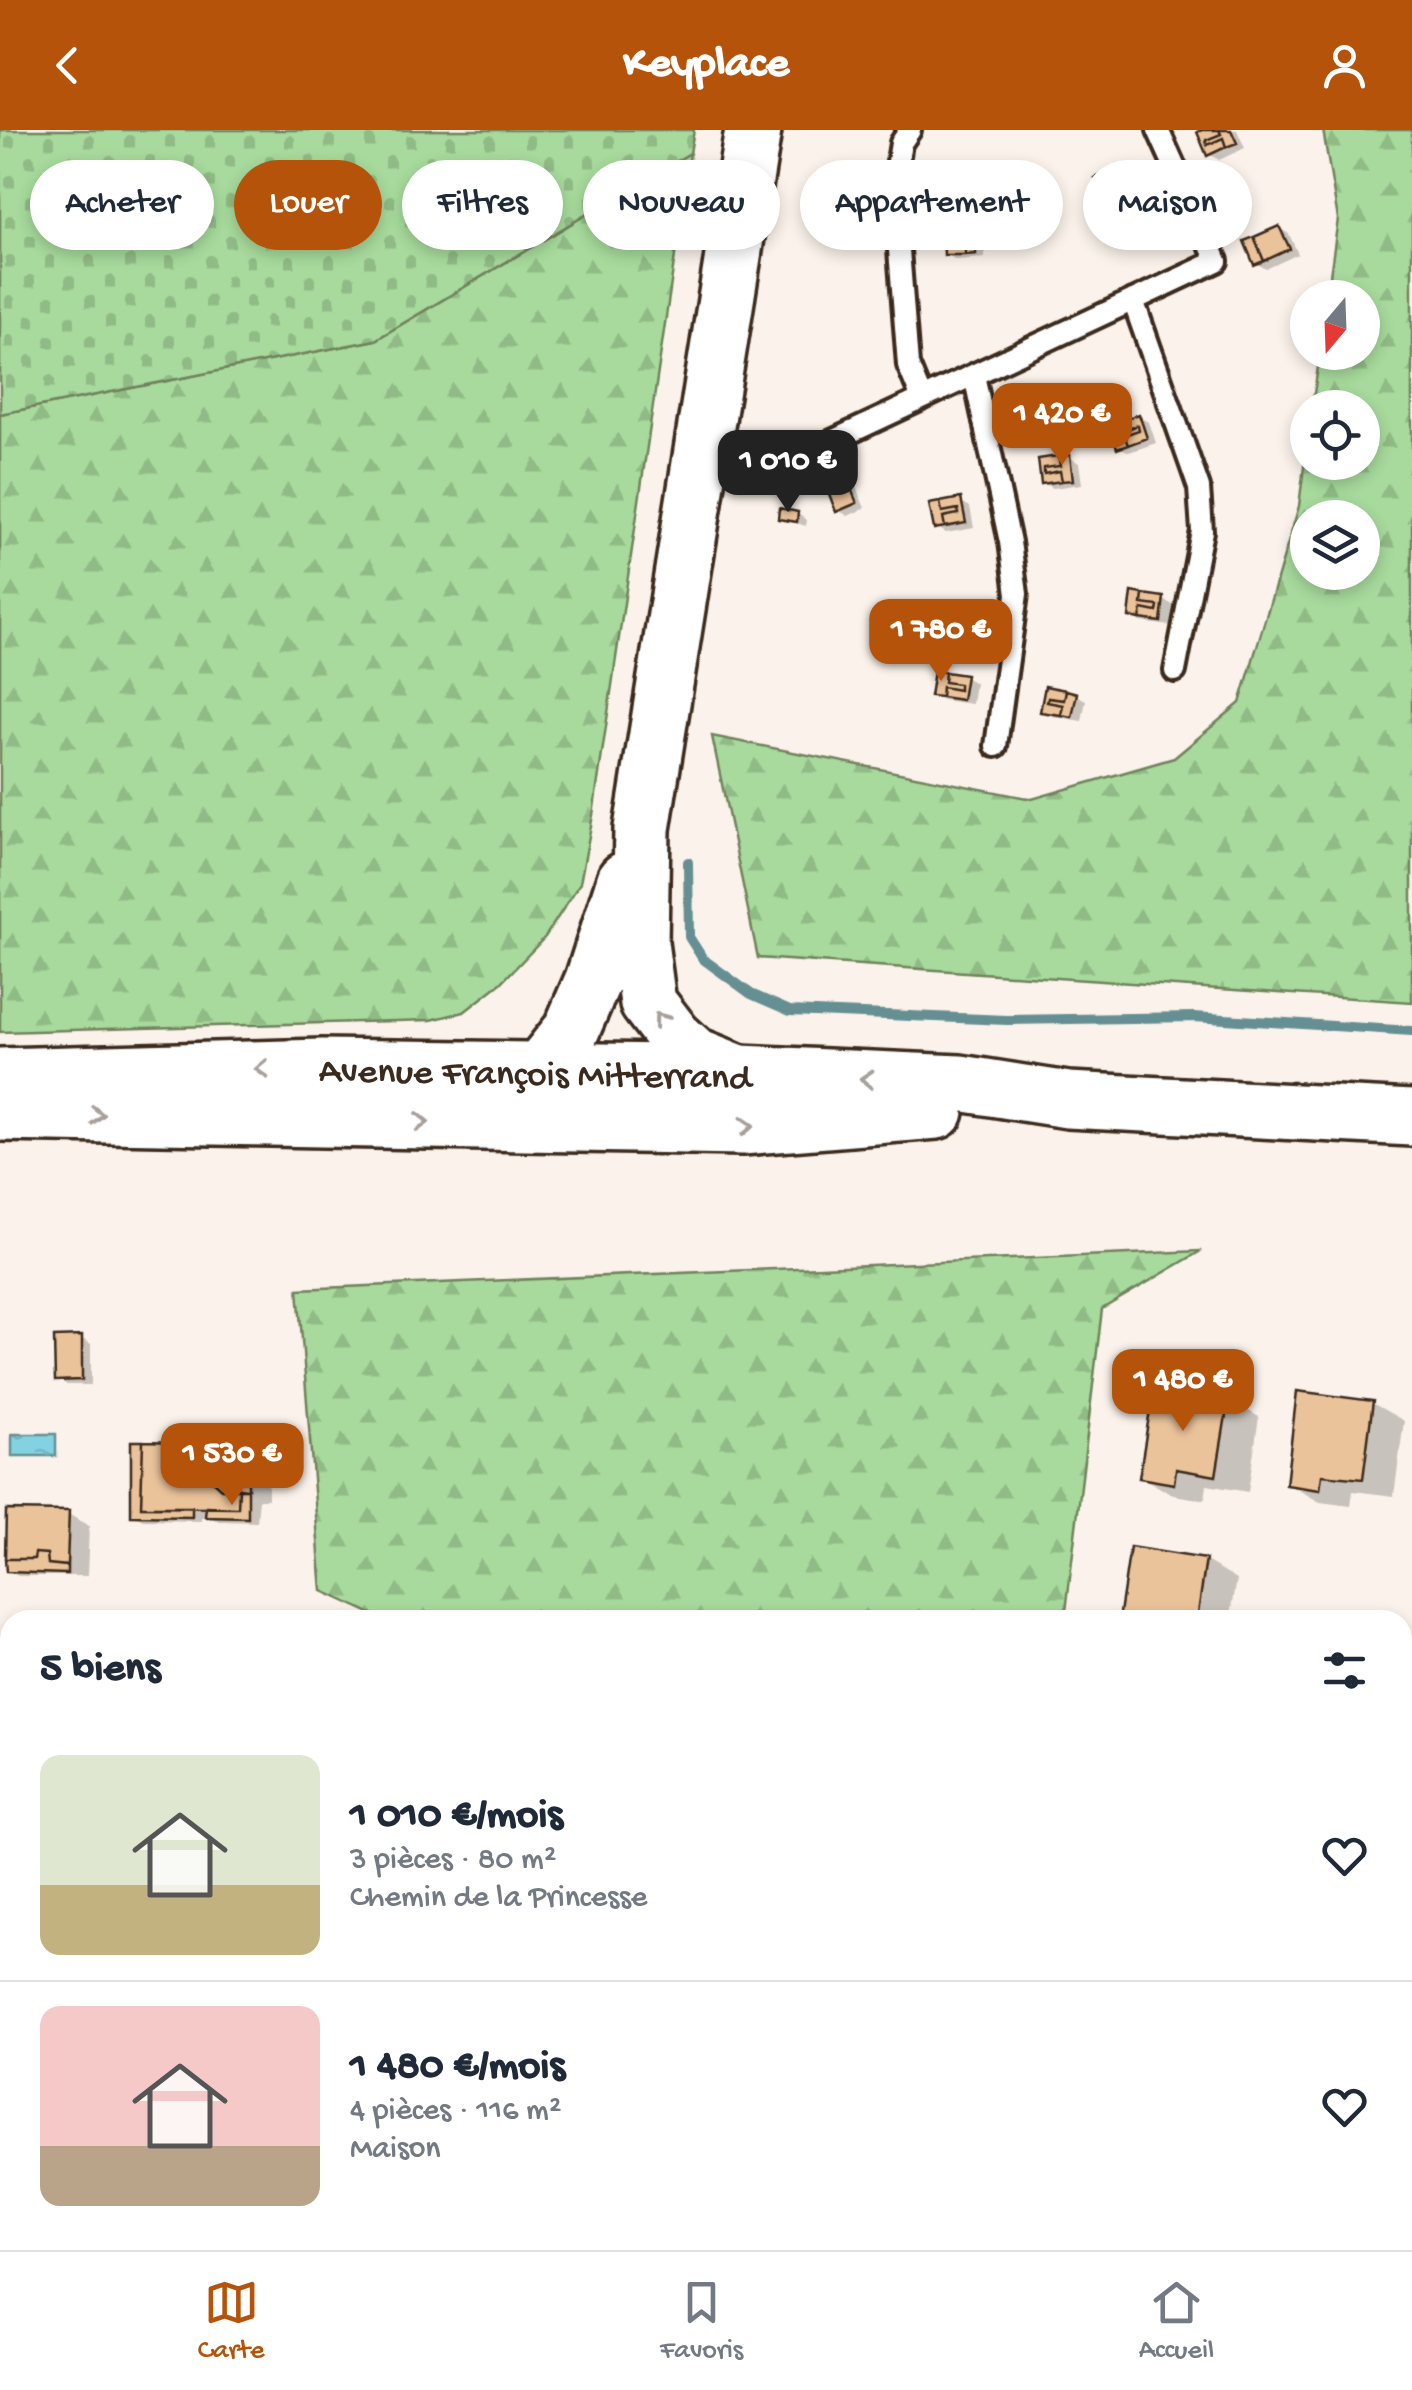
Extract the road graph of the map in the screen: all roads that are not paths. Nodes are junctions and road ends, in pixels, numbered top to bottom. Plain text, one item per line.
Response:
1 (753, 130) edge
2 (910, 130) edge
3 (1158, 130) edge
4 (1134, 300) junction
5 (974, 375) junction
6 (922, 399) junction
7 (700, 460) junction
8 (1175, 672) dead end
9 (996, 746) dead end
10 (642, 829) junction
11 (538, 1071) junction
12 (739, 1073) junction
13 (0, 1076) edge
14 (1068, 1100) junction
15 (0, 1113) edge
16 (1412, 1118) edge

1 - 7 main road
2 - 6 lane
3 - 4 lane
4 - 5 lane
4 - 8 lane
5 - 6 lane
5 - 9 lane
6 - 7 lane
7 - 10 main road
10 - 11 main road
12 -> 10 main road
11 - 12 main road, Avenue François Mitterrand
11 -> 13 main road, Avenue François Mitterrand
14 -> 12 main road, Avenue François Mitterrand
15 -> 14 main road, Avenue François Mitterrand
14 - 16 main road, Avenue François Mitterrand

